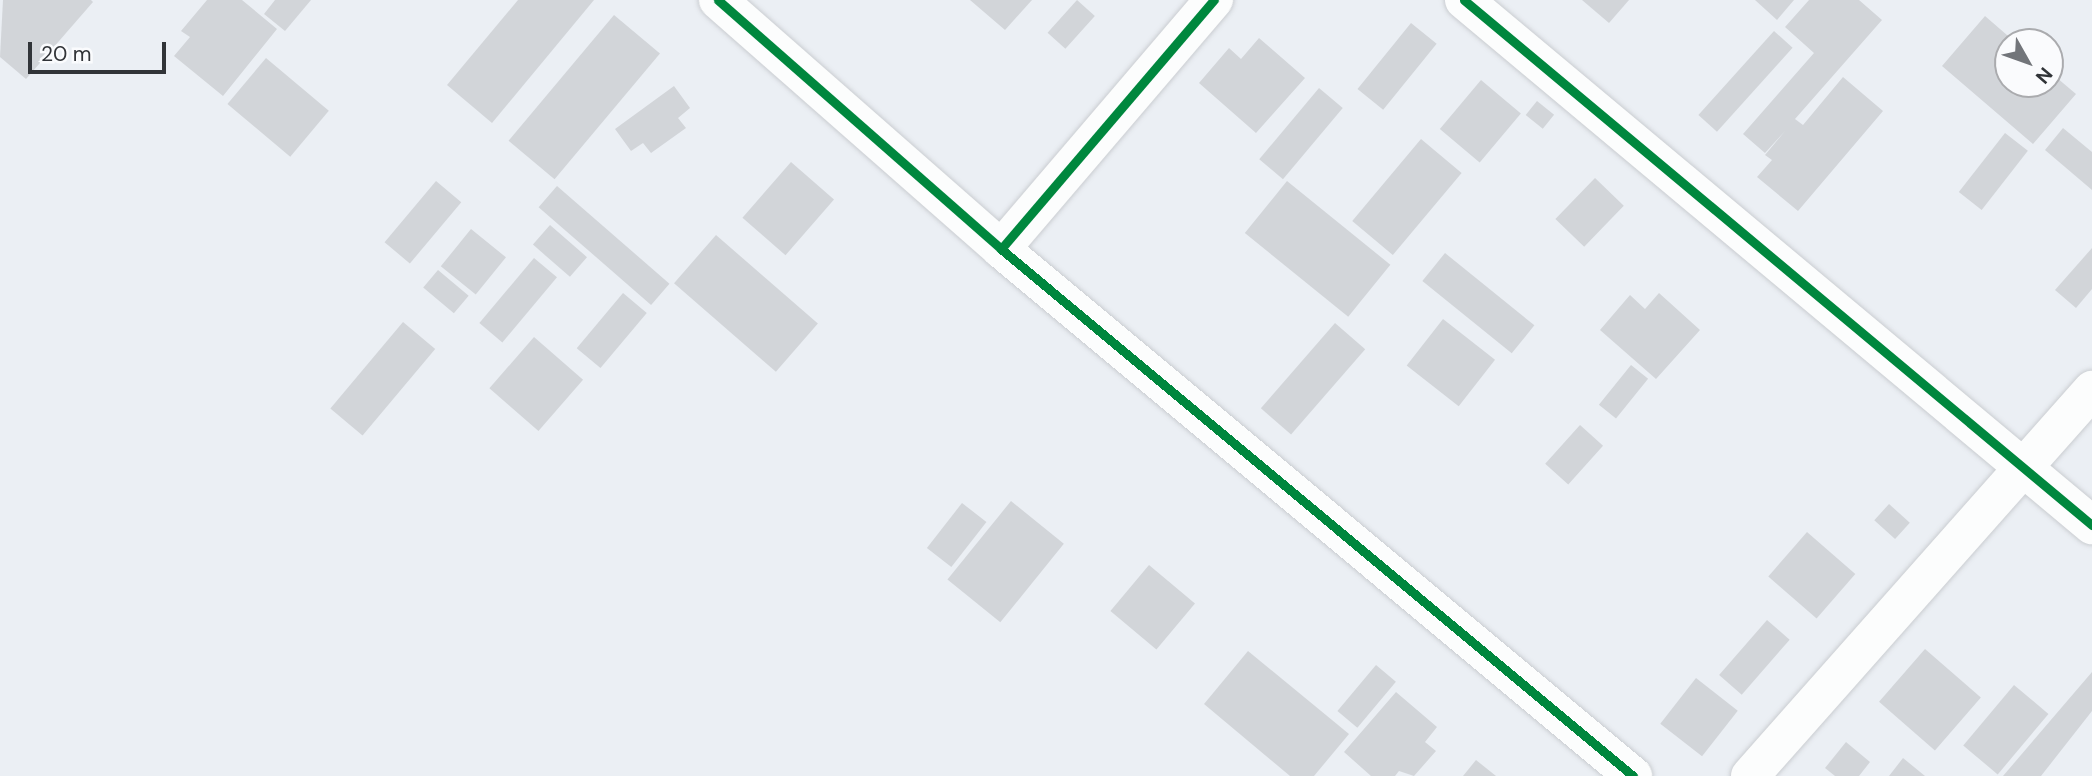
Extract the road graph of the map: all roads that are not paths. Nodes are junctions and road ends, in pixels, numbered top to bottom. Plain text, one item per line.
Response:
1 (718, 0) edge
2 (1214, 0) edge
3 (1464, 0) edge
4 (1001, 249) junction
5 (2092, 390) edge
6 (2024, 467) junction
7 (2092, 526) edge
8 (1633, 776) edge
9 (1749, 776) edge

1 - 4 street
2 - 4 street
3 - 6 street
4 - 8 street
5 - 6 street
6 - 7 street
6 - 9 street

